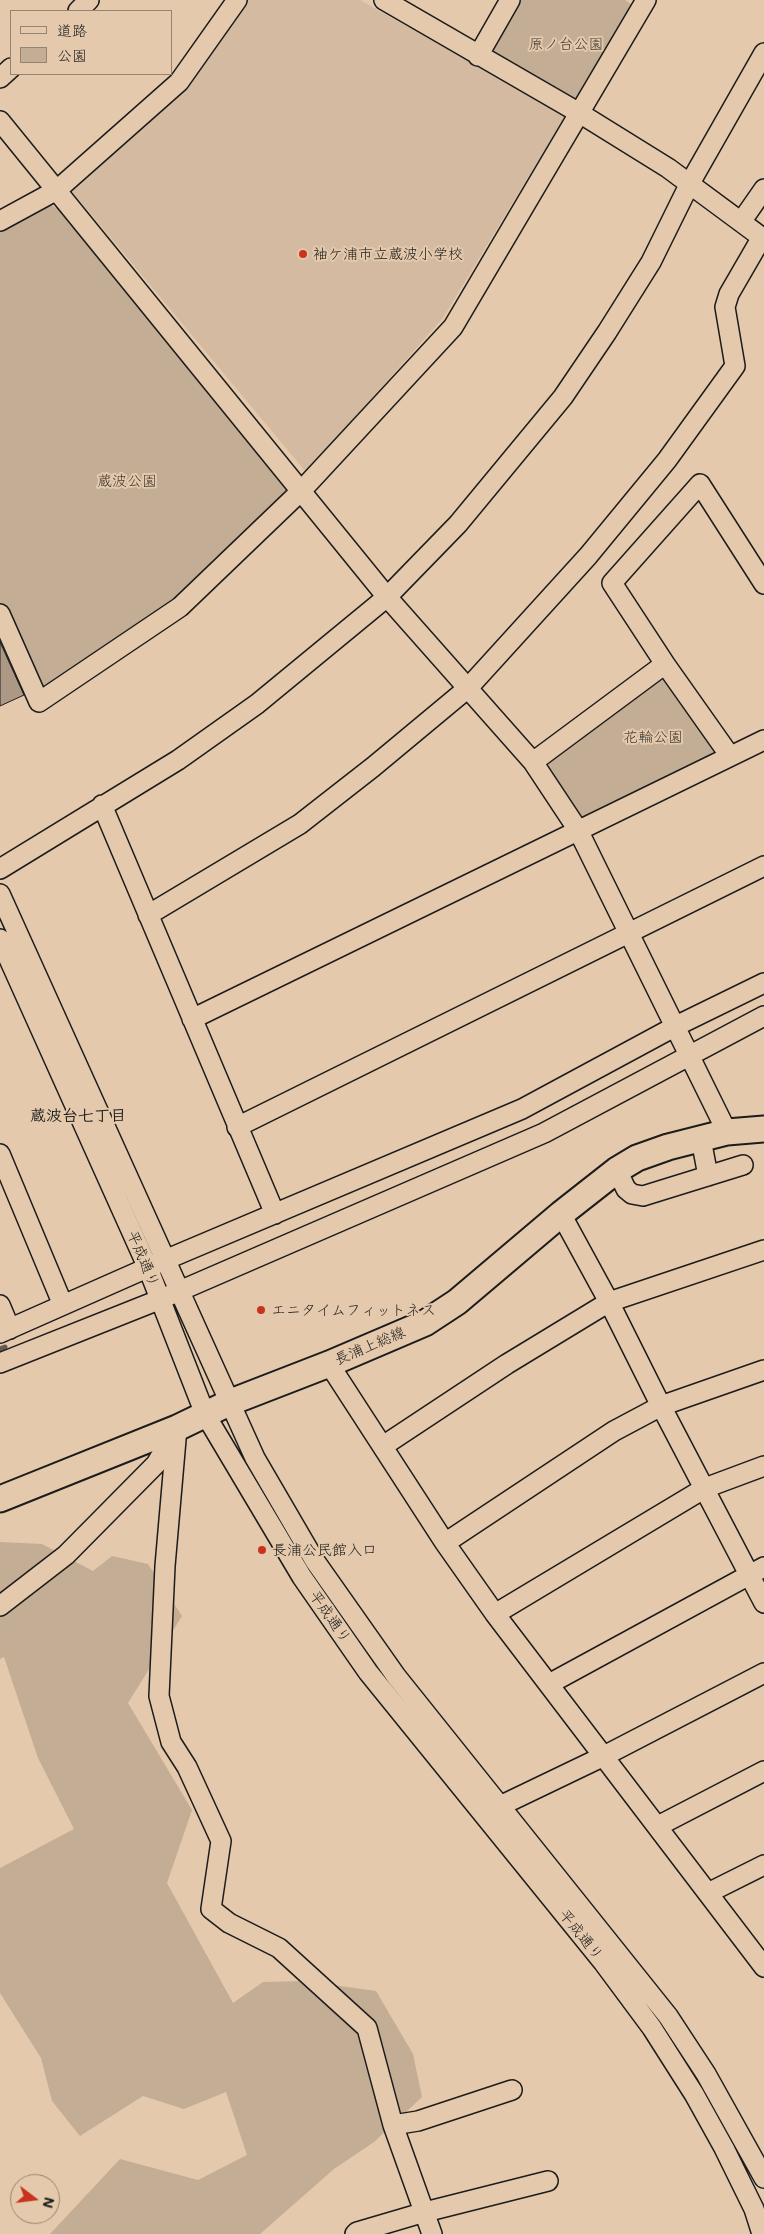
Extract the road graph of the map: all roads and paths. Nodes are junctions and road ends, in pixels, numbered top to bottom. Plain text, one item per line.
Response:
1 (89, 0) edge
2 (237, 0) edge
3 (384, 0) edge
4 (510, 0) edge
5 (646, 0) edge
6 (79, 10) edge
7 (764, 53) edge
8 (478, 56) junction
9 (10, 69) edge
10 (0, 78) edge
11 (581, 114) junction
12 (0, 121) edge
13 (690, 183) junction
14 (764, 189) edge
15 (57, 190) junction
16 (0, 221) edge
17 (741, 222) junction
18 (763, 238) edge
19 (302, 490) junction
20 (764, 584) edge
21 (387, 597) junction
22 (0, 614) edge
23 (665, 664) junction
24 (468, 688) junction
25 (764, 740) edge
26 (730, 756) junction
27 (534, 762) junction
28 (102, 805) junction
29 (578, 830) junction
30 (764, 866) edge
31 (0, 869) edge
32 (0, 894) edge
33 (148, 915) junction
34 (630, 933) junction
35 (0, 939) edge
36 (764, 984) edge
37 (764, 1016) edge
38 (192, 1019) junction
39 (676, 1026) junction
40 (689, 1055) junction
41 (237, 1127) junction
42 (764, 1129) edge
43 (727, 1132) junction
44 (701, 1138) junction
45 (0, 1154) edge
46 (743, 1165) dead end
47 (617, 1170) junction
48 (708, 1176) junction
49 (275, 1214) junction
50 (561, 1214) junction
51 (764, 1250) edge
52 (156, 1264) junction
53 (179, 1290) junction
54 (161, 1299) junction
55 (609, 1302) junction
56 (0, 1305) edge
57 (63, 1305) junction
58 (5, 1331) edge
59 (0, 1363) edge
60 (330, 1364) junction
61 (764, 1370) edge
62 (231, 1402) junction
63 (661, 1406) junction
64 (205, 1414) junction
65 (177, 1428) junction
66 (384, 1446) junction
67 (764, 1466) edge
68 (705, 1488) junction
69 (0, 1499) edge
70 (445, 1543) junction
71 (756, 1570) edge
72 (764, 1604) edge
73 (0, 1606) edge
74 (495, 1614) junction
75 (764, 1674) edge
76 (549, 1684) junction
77 (604, 1756) junction
78 (764, 1771) edge
79 (502, 1805) junction
80 (486, 1817) junction
81 (658, 1826) junction
82 (764, 1865) edge
83 (708, 1893) junction
84 (763, 1963) edge
85 (512, 2090) dead end
86 (393, 2125) junction
87 (764, 2178) edge
88 (548, 2181) dead end
89 (759, 2207) edge
90 (425, 2212) junction
91 (355, 2234) edge
92 (432, 2234) edge
93 (762, 2234) edge

1 - 6 street
2 - 15 street
3 - 8 street
4 - 8 street
5 - 11 street
7 - 13 street
8 - 11 street
9 - 10 street
11 - 13 street
11 - 19 street
12 - 15 street
13 - 17 street
13 - 21 street
14 - 17 street
15 - 16 street
15 - 19 street
17 - 18 street
18 - 24 street
19 - 21 street
19 - 22 street
20 - 23 street
21 - 24 street
21 - 28 street
23 - 26 street
23 - 27 street
24 - 27 street
24 - 33 street
25 - 26 street
26 - 29 street
27 - 29 street
28 - 31 street
28 - 33 street
29 - 34 street
29 - 38 street
30 - 34 street
32 - 52 street, 平成通り
33 - 38 street
34 - 39 street
34 - 41 street
35 - 52 street, 平成通り
36 - 39 street
37 - 40 street
38 - 41 street
39 - 40 street
39 - 49 street
40 - 43 street
40 - 53 street
41 - 49 street
42 - 43 main road, 長浦上総線
43 - 44 main road, 長浦上総線
44 - 47 main road, 長浦上総線
44 - 48 street
45 - 57 street
46 - 48 street
47 - 48 street
47 - 50 main road, 長浦上総線
49 - 52 street
50 - 55 street
50 - 60 main road, 長浦上総線
51 - 55 street
52 - 53 street, 平成通り
52 - 54 street, 平成通り
52 - 57 street
53 - 54 street
53 - 62 street, 平成通り
54 - 59 street
54 - 64 street, 平成通り
55 - 63 street
55 - 66 street
56 - 58 street
57 - 58 street
60 - 62 main road, 長浦上総線
60 - 66 street
61 - 63 street
62 - 64 main road, 長浦上総線
62 - 79 street, 平成通り
63 - 68 street
63 - 70 street
64 - 65 main road, 長浦上総線
64 - 80 street, 平成通り
65 - 69 main road, 長浦上総線
65 - 73 street
65 - 86 street
66 - 70 street
67 - 68 street
68 - 71 street
68 - 74 street
70 - 74 street
71 - 72 street
71 - 76 street
74 - 76 street
75 - 77 street
76 - 77 street
77 - 79 street
77 - 81 street
78 - 81 street
79 - 80 street
79 - 87 street, 平成通り
80 - 89 street, 平成通り
81 - 83 street
82 - 83 street
83 - 84 street
85 - 86 street
86 - 90 street
88 - 90 street
89 - 93 street, 平成通り
90 - 91 street
90 - 92 street

